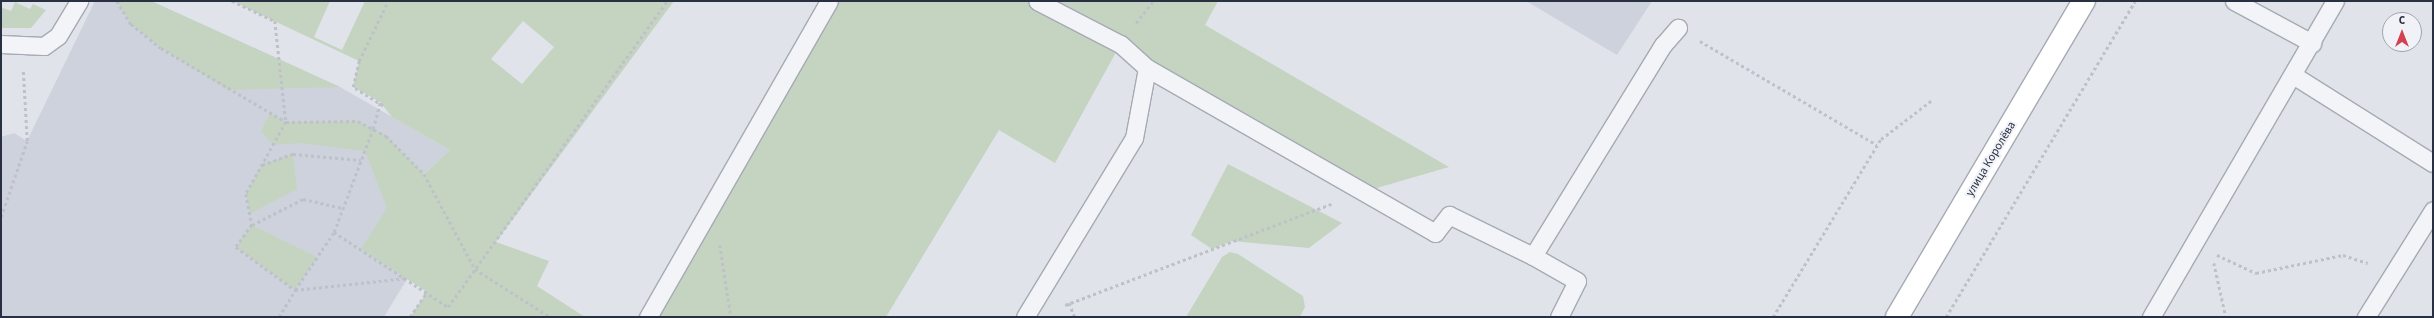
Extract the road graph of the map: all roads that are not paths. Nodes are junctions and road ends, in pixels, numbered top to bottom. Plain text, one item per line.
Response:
1 (79, 1) edge
2 (829, 1) edge
3 (1037, 1) edge
4 (2084, 1) edge
5 (2234, 1) edge
6 (2335, 1) edge
7 (1678, 28) road end
8 (2312, 43) junction
9 (1, 44) edge
10 (1147, 68) junction
11 (2293, 75) junction
12 (2433, 163) edge
13 (2433, 210) edge
14 (1533, 256) junction
15 (648, 317) edge
16 (1025, 317) edge
17 (1559, 317) edge
18 (1897, 317) edge
19 (2151, 317) edge
20 (2366, 317) edge

1 - 9 lane
2 - 15 lane
3 - 10 lane
4 - 18 main road, улица Королёва
5 - 8 lane
6 - 8 lane
7 - 14 lane
8 - 11 lane
10 - 14 lane
10 - 16 lane
11 - 12 lane
11 - 19 lane
13 - 20 lane
14 - 17 lane

